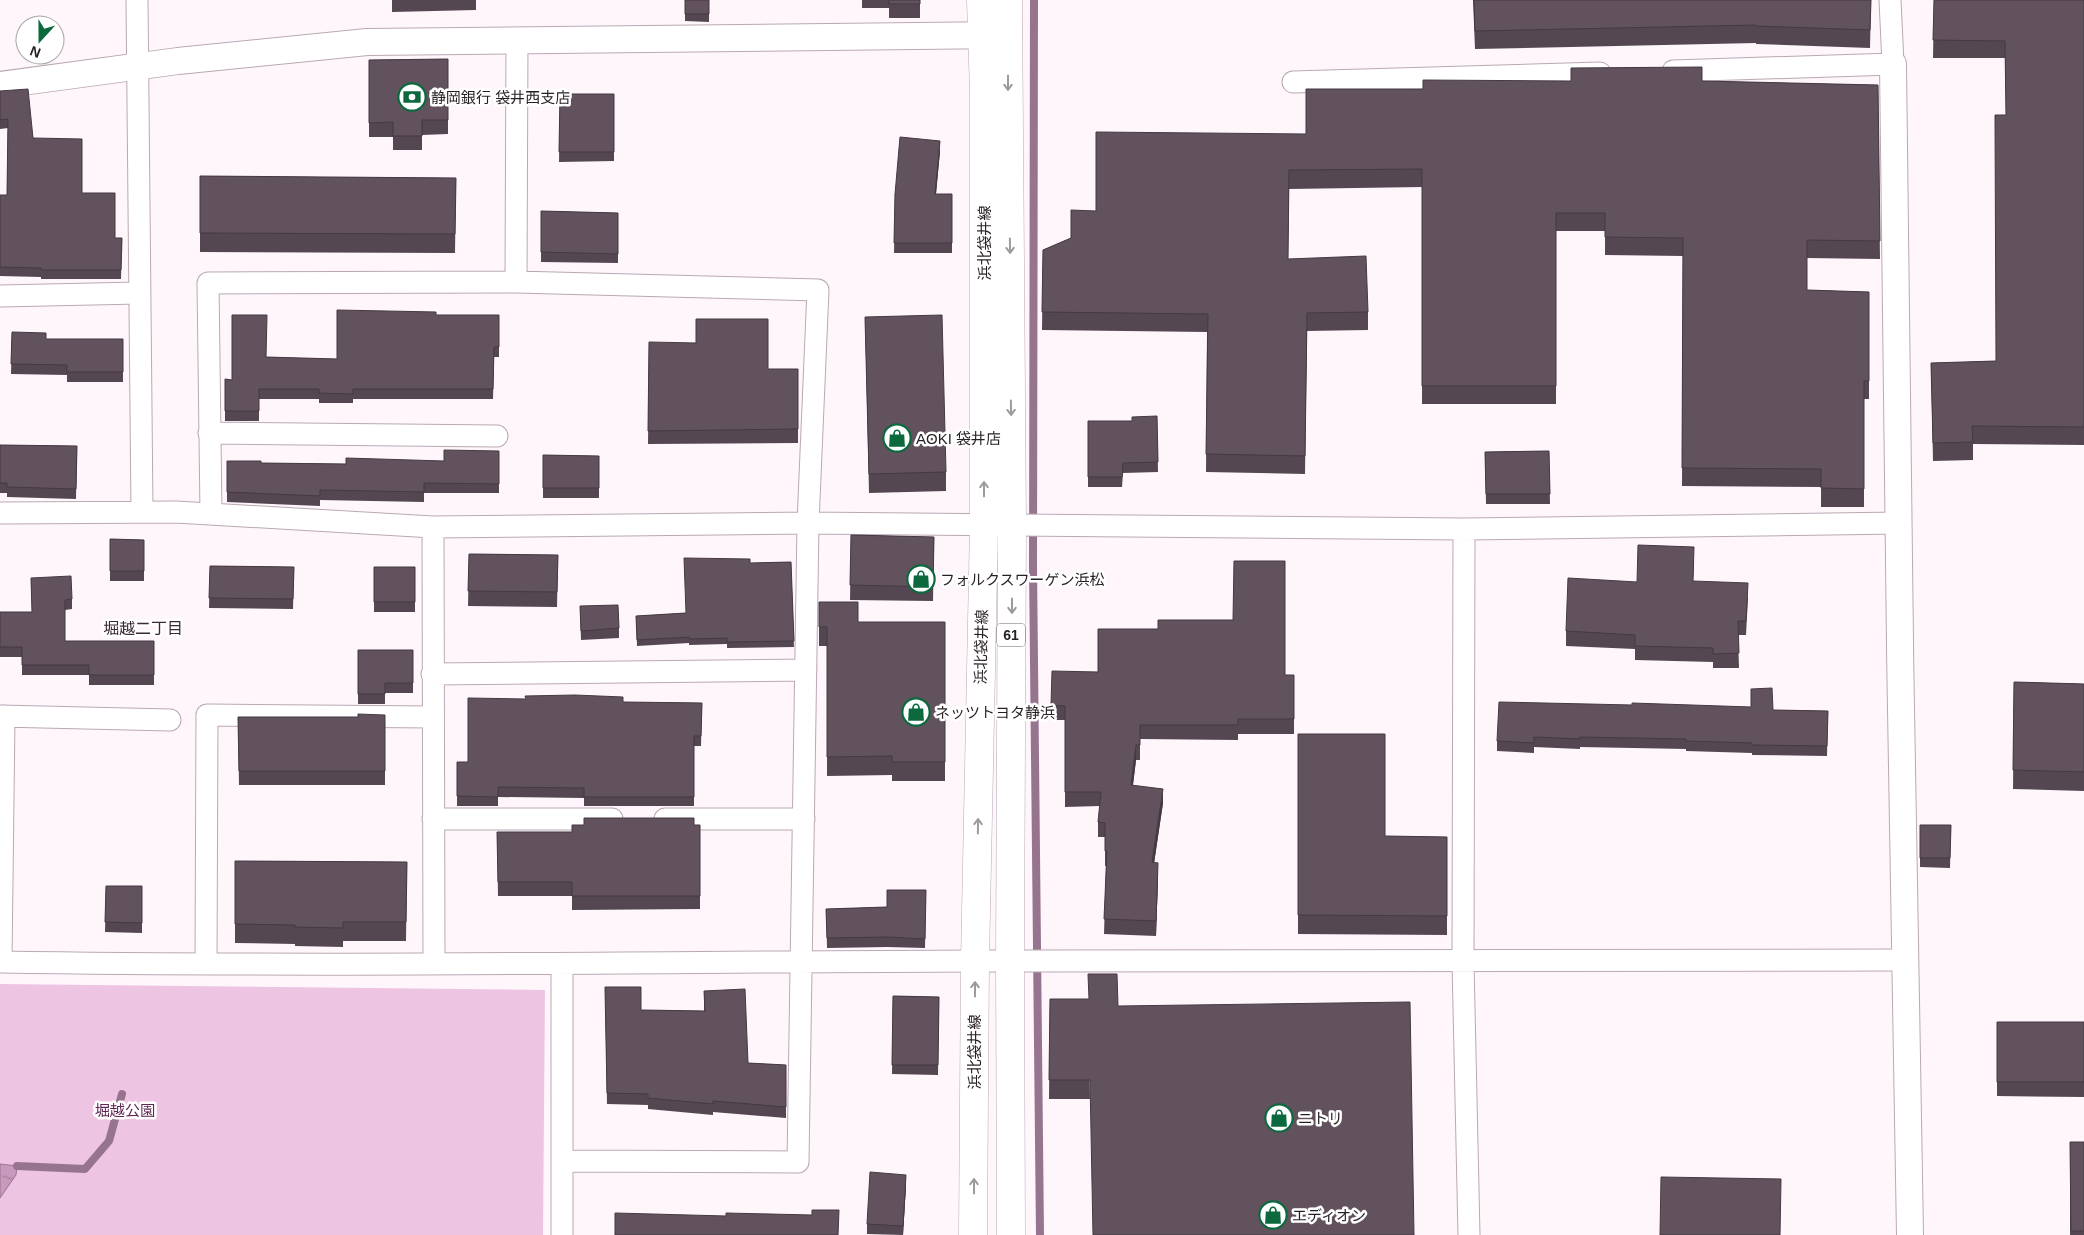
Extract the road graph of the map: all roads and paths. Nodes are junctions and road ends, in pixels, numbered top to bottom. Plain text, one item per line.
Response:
1 (137, 0) edge
2 (981, 0) edge
3 (1008, 0) edge
4 (1890, 0) edge
5 (1008, 35) junction
6 (981, 36) junction
7 (517, 39) junction
8 (1893, 64) junction
9 (138, 67) junction
10 (1657, 71) edge
11 (1618, 72) edge
12 (1293, 82) dead end
13 (0, 85) edge
14 (516, 282) junction
15 (139, 294) junction
16 (0, 296) edge
17 (209, 433) junction
18 (497, 436) dead end
19 (142, 512) junction
20 (0, 513) edge
21 (210, 513) junction
22 (808, 523) junction
23 (1899, 523) junction
24 (984, 525) junction
25 (1012, 526) junction
26 (432, 527) junction
27 (1464, 529) junction
28 (806, 670) junction
29 (432, 674) junction
30 (2, 716) edge
31 (432, 717) junction
32 (170, 720) dead end
33 (432, 819) junction
34 (804, 819) junction
35 (1906, 960) junction
36 (975, 961) junction
37 (1010, 961) junction
38 (1, 962) edge
39 (434, 962) junction
40 (1463, 962) junction
41 (802, 963) junction
42 (206, 964) junction
43 (562, 964) junction
44 (562, 1161) junction
45 (562, 1235) edge
46 (973, 1235) edge
47 (1011, 1235) edge
48 (1469, 1235) edge
49 (1910, 1235) edge

1 - 9 street
2 - 6 main road, 浜北袋井線 / 61
3 - 5 main road, 浜北袋井線 / 61
4 - 8 street
5 - 6 street
5 -> 25 main road, 浜北袋井線 / 61
6 - 7 street
24 -> 6 main road, 浜北袋井線 / 61
7 - 9 street
7 - 14 street
8 - 10 street
8 - 23 street
9 - 13 street
9 - 15 street
11 - 12 street
14 - 17 street
14 - 22 street
15 - 16 street
15 - 19 street
17 - 18 street
17 - 21 street
19 - 20 street
19 - 21 street
21 - 26 street
22 - 24 street
22 - 26 street
22 - 28 street
23 - 27 street
23 - 35 street
24 - 25 street
36 -> 24 main road, 浜北袋井線 / 61
25 - 27 street
25 -> 37 main road, 浜北袋井線 / 61
26 - 29 street
27 - 40 street
28 - 29 street
28 - 34 street
29 - 31 street
30 - 32 street
30 - 38 street
31 - 33 street
31 - 42 street
33 - 34 street
33 - 39 street
34 - 41 street
35 - 40 street
35 - 49 street
36 - 37 street
36 - 41 street
46 -> 36 main road, 浜北袋井線 / 61
37 - 40 street
37 - 47 main road, 浜北袋井線 / 61
38 - 42 street
39 - 42 street
39 - 43 street
40 - 48 street
41 - 43 street
41 - 44 street
43 - 44 street
44 - 45 street

